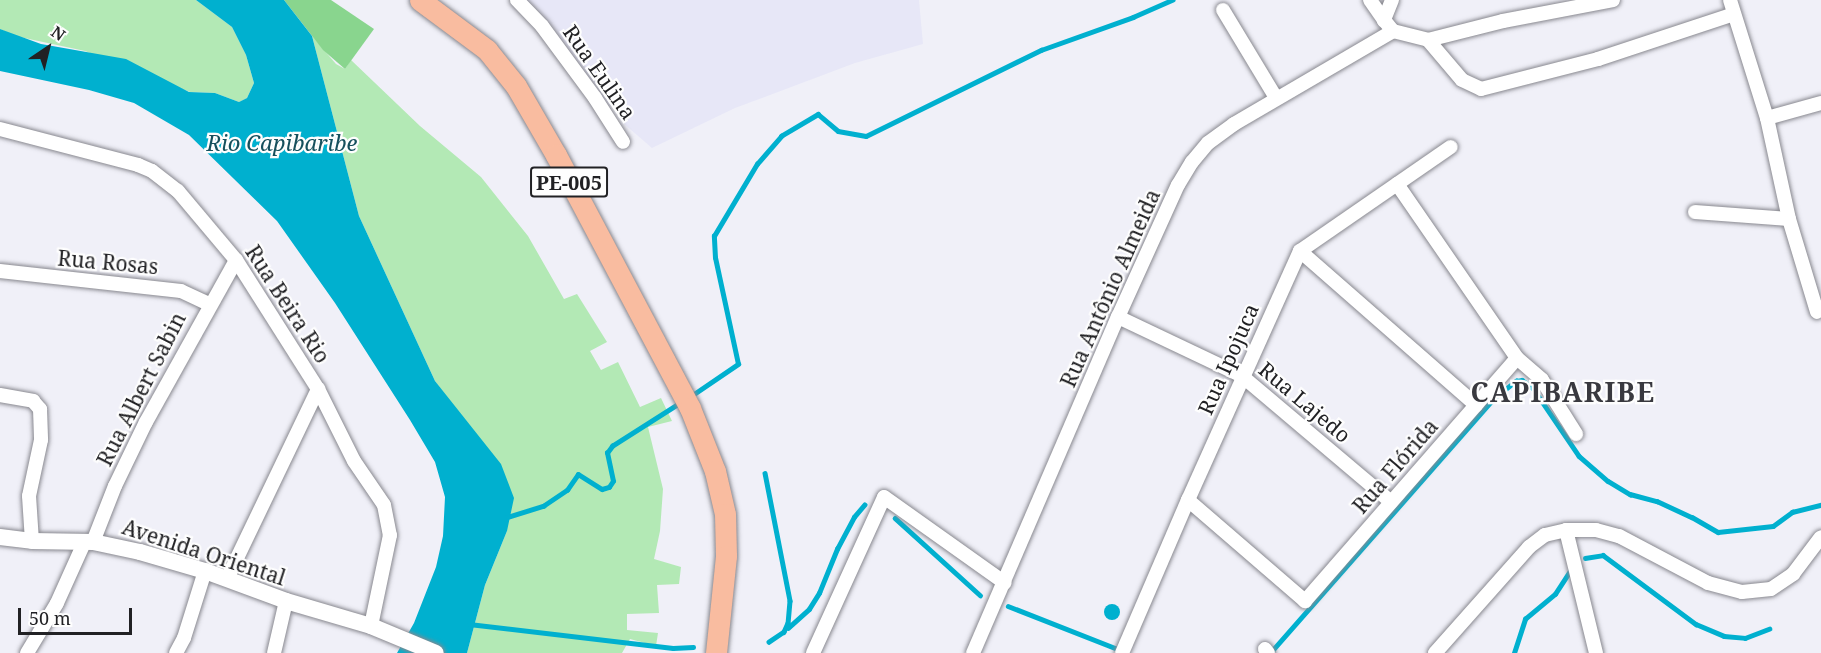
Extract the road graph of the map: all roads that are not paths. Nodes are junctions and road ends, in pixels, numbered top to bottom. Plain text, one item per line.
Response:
1 (420, 0) edge
2 (518, 0) edge
3 (1370, 0) edge
4 (1392, 0) edge
5 (1613, 0) edge
6 (1730, 0) edge
7 (1223, 10) dead end
8 (1734, 14) junction
9 (1384, 20) junction
10 (1393, 31) junction
11 (1428, 40) junction
12 (1276, 98) junction
13 (1821, 103) edge
14 (1767, 118) junction
15 (0, 129) edge
16 (623, 142) dead end
17 (1451, 147) dead end
18 (1397, 184) junction
19 (1695, 212) dead end
20 (1789, 219) junction
21 (1300, 251) junction
22 (236, 260) junction
23 (0, 271) edge
24 (209, 304) junction
25 (1817, 312) dead end
26 (1118, 317) junction
27 (1517, 358) junction
28 (1242, 376) junction
29 (318, 389) junction
30 (0, 395) edge
31 (1476, 405) junction
32 (1576, 434) dead end
33 (1188, 500) junction
34 (1391, 502) junction
35 (1566, 530) junction
36 (0, 537) edge
37 (1821, 538) edge
38 (32, 541) junction
39 (89, 542) junction
40 (205, 571) junction
41 (227, 579) junction
42 (1005, 583) junction
43 (286, 601) junction
44 (371, 626) junction
45 (27, 653) edge
46 (176, 653) edge
47 (274, 653) edge
48 (436, 653) edge
49 (716, 653) edge
50 (813, 653) edge
51 (973, 653) edge
52 (1122, 653) edge
53 (1435, 653) edge
54 (1596, 653) edge

1 - 49 main road, PE-005
2 - 16 street, Rua Eulina
3 - 9 street
4 - 9 street
5 - 11 street
6 - 8 street
7 - 12 street
8 - 11 street
8 - 14 street
9 - 10 street
10 - 11 street
10 - 12 street, Rua Antônio Almeida
12 - 26 street, Rua Antônio Almeida
13 - 14 street
14 - 20 street
15 - 22 street, Rua Beira Rio
17 - 18 street
18 - 21 street
18 - 27 street
19 - 20 street
20 - 25 street
21 - 28 street, Rua Ipojuca
21 - 31 street
22 - 24 street, Rua Albert Sabin
22 - 29 street, Rua Beira Rio
23 - 24 street, Rua Rosas
24 - 39 street, Rua Albert Sabin
26 - 28 street, Rua Lajedo
26 - 42 street, Rua Antônio Almeida
27 - 31 street, Rua Flórida
27 - 32 street
28 - 33 street, Rua Ipojuca
28 - 34 street, Rua Lajedo
29 - 41 street
29 - 44 street, Rua Beira Rio
30 - 38 street
31 - 34 street, Rua Flórida
33 - 34 street, Rua Flórida
33 - 52 street, Rua Ipojuca
35 - 37 street
35 - 53 street
35 - 54 street
36 - 38 street, Avenida Oriental
38 - 39 street, Avenida Oriental
39 - 40 street, Avenida Oriental
39 - 45 street, Rua Albert Sabin
40 - 41 street, Avenida Oriental
40 - 46 street
41 - 43 street, Avenida Oriental
42 - 50 street
42 - 51 street, Rua Antônio Almeida
43 - 44 street, Avenida Oriental
43 - 47 street
44 - 48 street, Avenida Oriental

